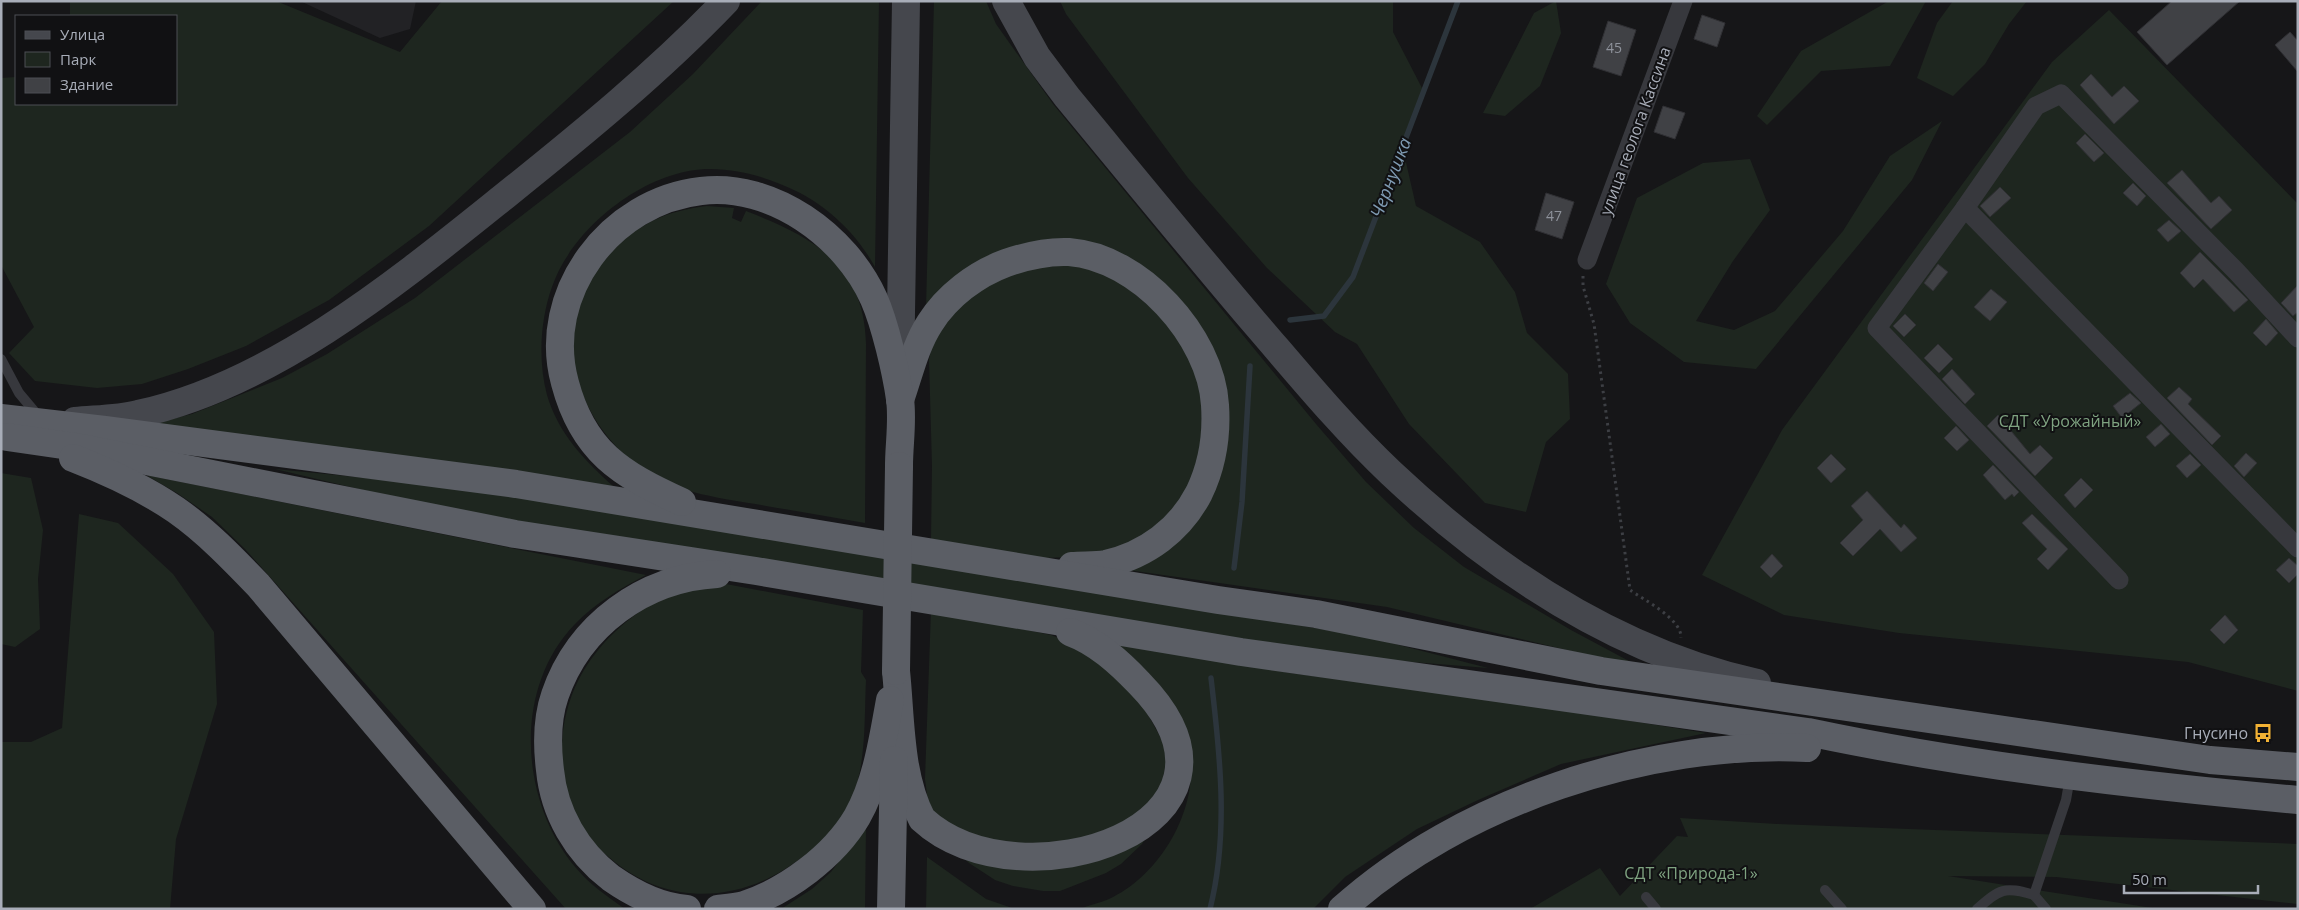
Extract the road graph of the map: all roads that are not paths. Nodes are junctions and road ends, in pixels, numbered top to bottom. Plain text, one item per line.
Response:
1 (726, 1) edge
2 (906, 1) edge
3 (1006, 1) edge
4 (1683, 1) edge
5 (1965, 208) junction
6 (1587, 260) road end
7 (2298, 338) edge
8 (1, 358) edge
9 (900, 400) junction
10 (43, 422) junction
11 (3, 430) edge
12 (750, 524) junction
13 (2298, 548) edge
14 (1023, 568) junction
15 (756, 571) junction
16 (2119, 580) dead end
17 (1030, 618) junction
18 (896, 671) junction
19 (1898, 715) junction
20 (1896, 751) junction
21 (2298, 767) edge
22 (2070, 774) junction
23 (2298, 800) edge
24 (1150, 848) dead end
25 (964, 872) dead end
26 (1825, 890) dead end
27 (2034, 895) junction
28 (1646, 897) dead end
29 (532, 909) edge
30 (687, 909) edge
31 (718, 909) edge
32 (892, 909) edge
33 (1342, 909) edge
34 (1656, 909) edge
35 (1842, 909) edge
36 (1977, 909) edge
37 (2046, 909) edge

1 - 10 main road
2 - 9 main road
3 - 19 main road
4 - 6 street, улица геолога Кассина
5 - 7 street
5 - 13 street
5 - 16 street
8 - 10 lane
9 - 12 highway
9 - 14 highway
9 - 18 highway, bridge
10 - 11 highway
10 - 12 highway
11 - 15 highway
11 - 29 highway
12 - 14 highway
14 - 19 highway
15 - 17 highway
15 - 30 highway
17 - 20 highway
17 - 24 highway
18 - 25 highway
18 - 31 highway
18 - 32 highway
19 - 21 highway
20 - 22 highway
20 - 33 highway
22 - 23 highway
22 - 27 lane
26 - 35 lane
27 - 36 lane
27 - 37 lane
28 - 34 lane

